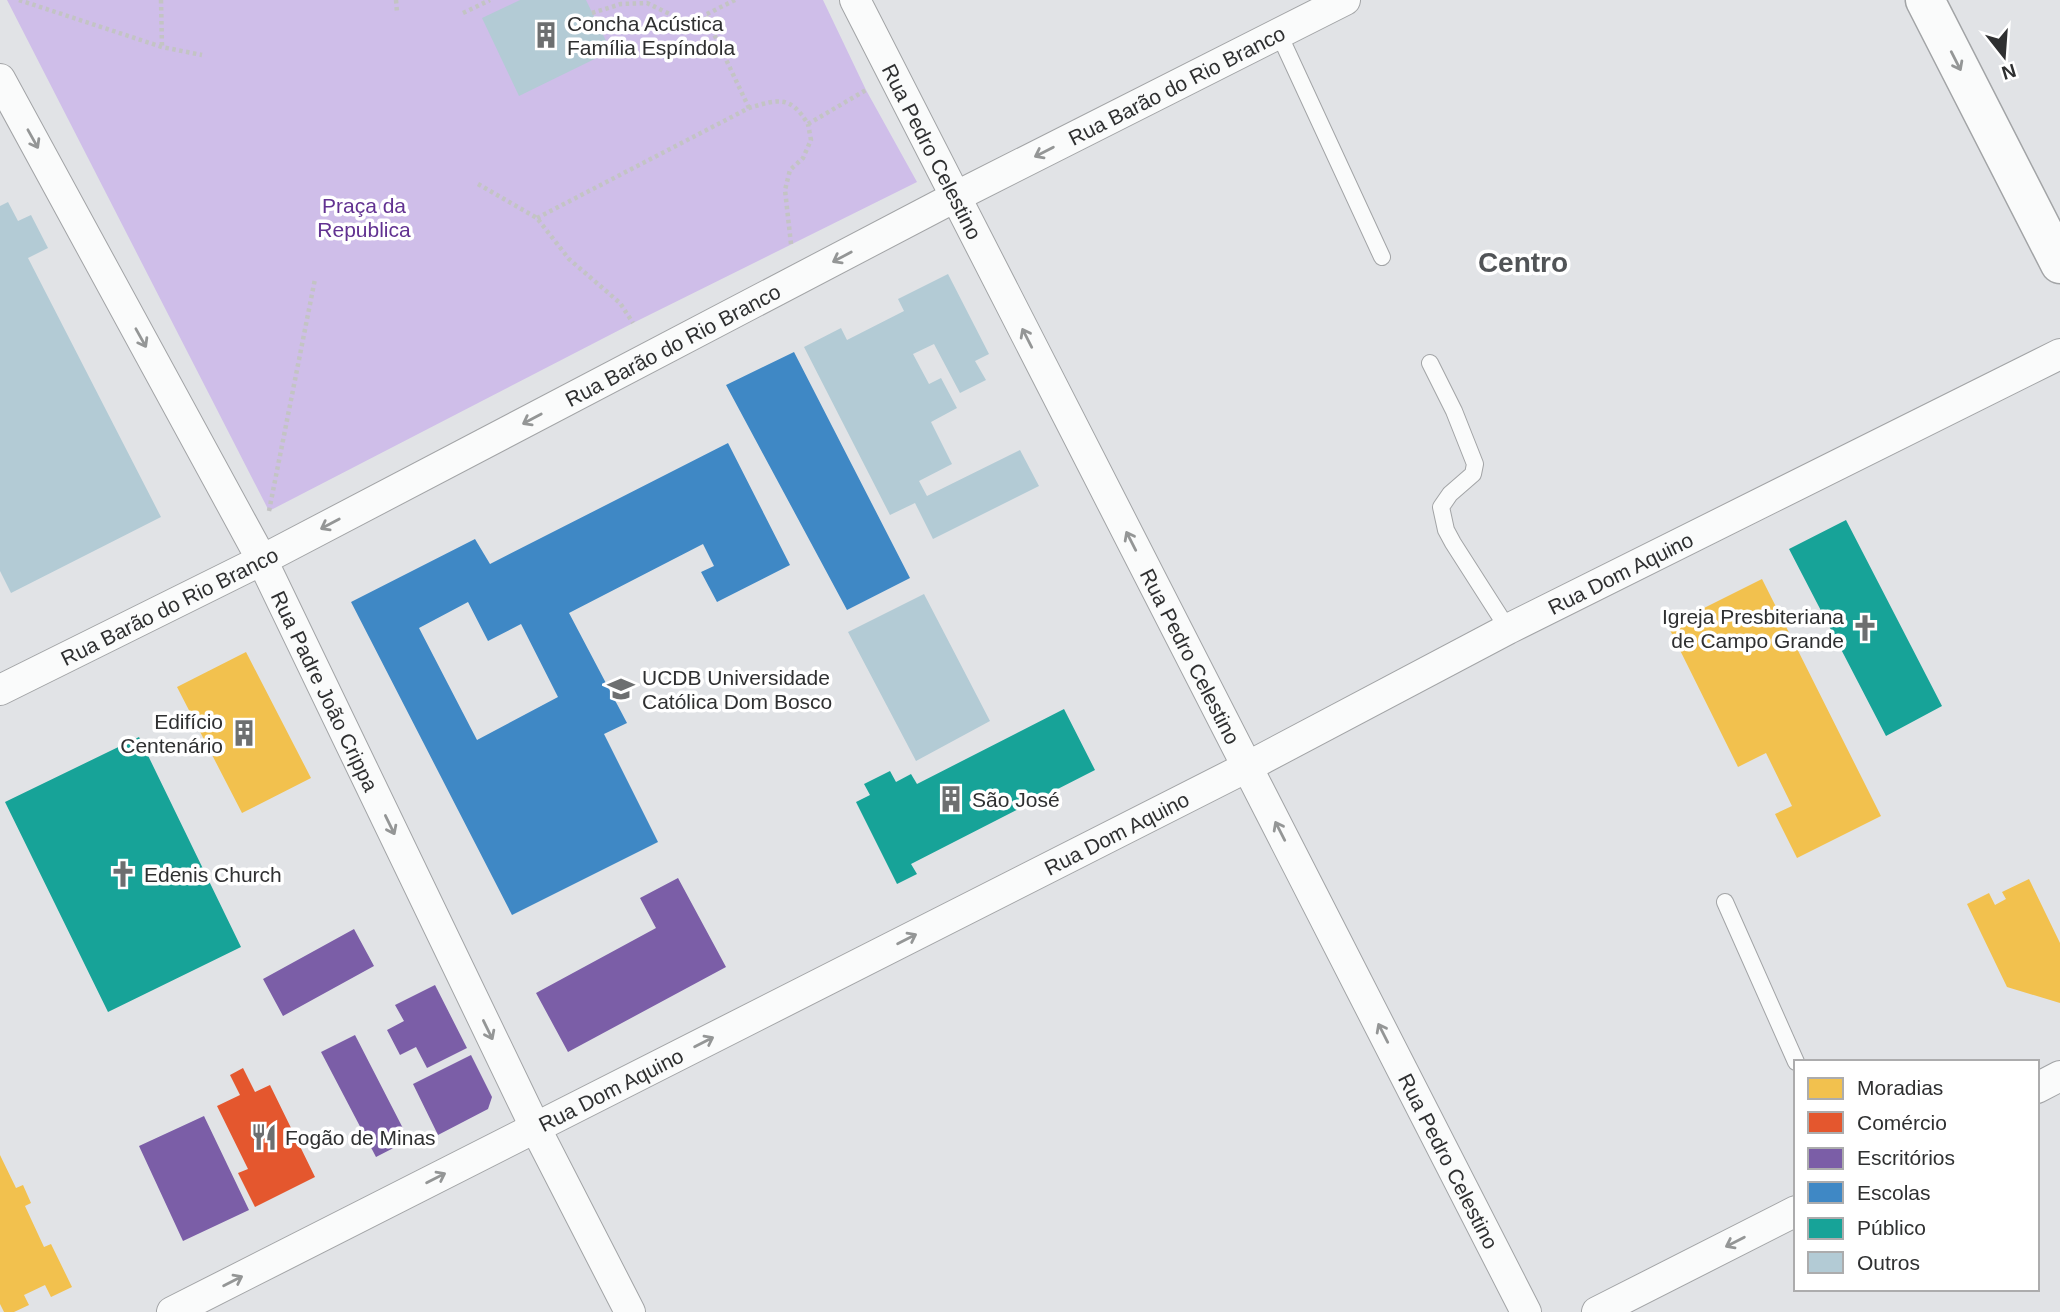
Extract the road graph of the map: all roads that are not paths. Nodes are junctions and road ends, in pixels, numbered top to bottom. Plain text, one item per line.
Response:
1 (855, 0) edge
2 (1345, 0) edge
3 (1924, 0) edge
4 (1279, 34) junction
5 (0, 79) edge
6 (955, 197) junction
7 (1382, 257) dead end
8 (2060, 264) edge
9 (2060, 354) edge
10 (1430, 363) dead end
11 (262, 560) junction
12 (1508, 629) junction
13 (0, 690) edge
14 (1247, 766) junction
15 (1725, 902) dead end
16 (1795, 1060) edge
17 (2060, 1076) edge
18 (2039, 1087) edge
19 (535, 1127) junction
20 (1794, 1212) edge
21 (172, 1312) edge
22 (630, 1312) edge
23 (1526, 1312) edge
24 (1597, 1312) edge

1 - 6 street, Rua Pedro Celestino
2 - 4 street, Rua Barão do Rio Branco
3 -> 8 street
4 -> 6 street, Rua Barão do Rio Branco
4 - 7 lane
5 -> 11 street, Rua Padre João Crippa
6 -> 11 street, Rua Barão do Rio Branco
14 -> 6 street, Rua Pedro Celestino
9 - 12 street, Rua Dom Aquino
10 - 12 lane
11 - 13 street, Rua Barão do Rio Branco
11 -> 19 street, Rua Padre João Crippa
12 - 14 street, Rua Dom Aquino
19 -> 14 street, Rua Dom Aquino
23 -> 14 street, Rua Pedro Celestino
15 - 16 lane
17 - 18 street
21 -> 19 street, Rua Dom Aquino
19 - 22 street, Rua Padre João Crippa
20 -> 24 street

